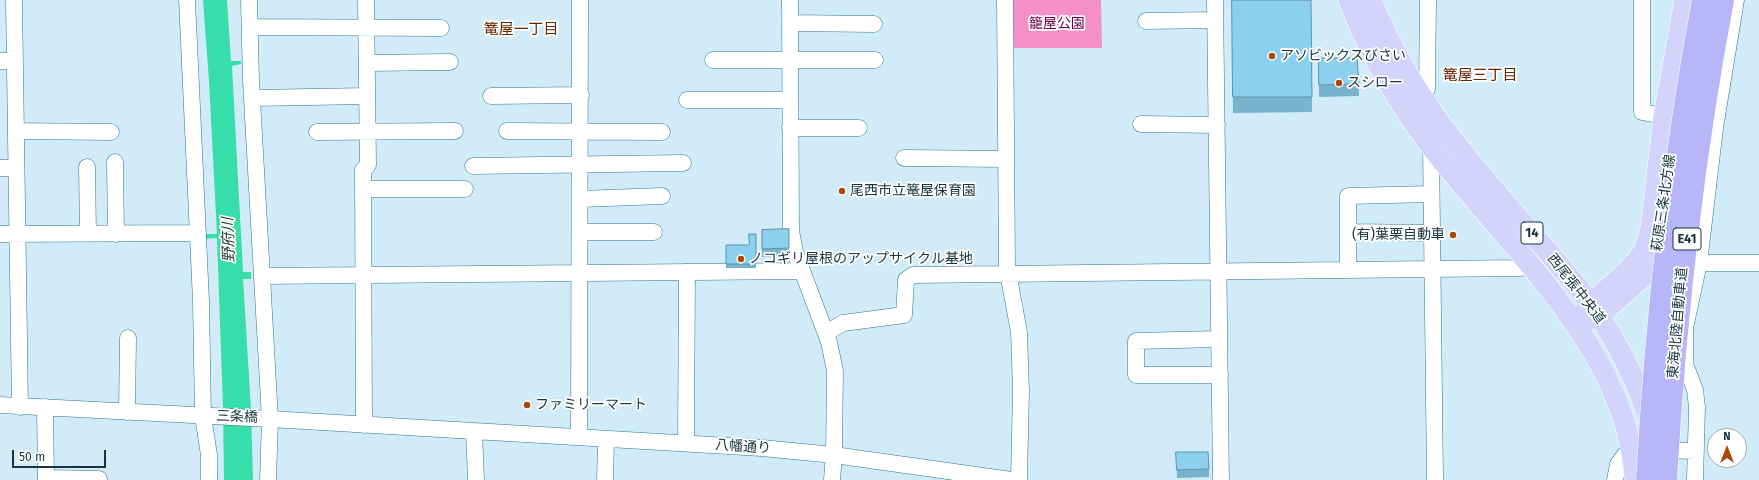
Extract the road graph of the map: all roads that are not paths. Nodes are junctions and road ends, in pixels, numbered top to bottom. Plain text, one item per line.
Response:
1 (14, 0) edge
2 (187, 0) edge
3 (249, 0) edge
4 (366, 0) edge
5 (580, 0) edge
6 (790, 0) edge
7 (1004, 0) edge
8 (1215, 0) edge
9 (1349, 0) edge
10 (1371, 0) edge
11 (1428, 0) edge
12 (1642, 0) edge
13 (1685, 0) edge
14 (1697, 0) edge
15 (1703, 0) edge
16 (1723, 0) edge
17 (1736, 0) edge
18 (1216, 20) junction
19 (1146, 21) dead end
20 (790, 24) junction
21 (874, 24) dead end
22 (250, 27) junction
23 (367, 27) junction
24 (441, 28) dead end
25 (7, 32) edge
26 (714, 60) dead end
27 (790, 60) junction
28 (875, 60) dead end
29 (7, 61) edge
30 (450, 62) dead end
31 (367, 63) junction
32 (1420, 93) junction
33 (581, 95) junction
34 (367, 96) junction
35 (491, 96) dead end
36 (252, 98) junction
37 (687, 100) dead end
38 (790, 100) junction
39 (1664, 116) junction
40 (1140, 124) dead end
41 (1217, 125) junction
42 (790, 128) junction
43 (859, 128) dead end
44 (581, 130) junction
45 (16, 131) junction
46 (455, 131) dead end
47 (507, 131) dead end
48 (111, 132) dead end
49 (317, 132) dead end
50 (368, 132) junction
51 (662, 132) dead end
52 (1431, 146) junction
53 (904, 158) dead end
54 (1006, 160) junction
55 (115, 162) dead end
56 (683, 163) dead end
57 (580, 165) junction
58 (472, 166) dead end
59 (87, 167) dead end
60 (0, 168) edge
61 (16, 168) junction
62 (363, 189) junction
63 (465, 189) dead end
64 (1431, 194) junction
65 (662, 196) dead end
66 (580, 199) junction
67 (580, 232) junction
68 (654, 232) dead end
69 (1348, 232) junction
70 (198, 233) junction
71 (1432, 233) junction
72 (0, 234) edge
73 (17, 234) junction
74 (88, 234) junction
75 (116, 234) junction
76 (1699, 263) junction
77 (1759, 263) edge
78 (1531, 267) junction
79 (1432, 269) junction
80 (801, 270) junction
81 (1348, 270) junction
82 (1218, 271) junction
83 (687, 272) junction
84 (580, 273) junction
85 (1008, 274) junction
86 (364, 275) junction
87 (263, 276) junction
88 (1595, 310) junction
89 (1576, 324) junction
90 (826, 333) junction
91 (128, 338) dead end
92 (1219, 340) junction
93 (1220, 375) junction
94 (0, 405) edge
95 (20, 407) junction
96 (45, 407) junction
97 (128, 412) junction
98 (203, 416) junction
99 (270, 419) junction
100 (364, 425) junction
101 (474, 431) junction
102 (579, 437) junction
103 (606, 439) junction
104 (686, 443) junction
105 (1631, 446) junction
106 (1658, 450) junction
107 (1696, 451) junction
108 (834, 455) junction
109 (46, 479) edge
110 (99, 479) edge
111 (209, 480) edge
112 (268, 480) edge
113 (476, 480) edge
114 (605, 480) edge
115 (832, 480) edge
116 (1012, 480) edge
117 (1020, 480) edge
118 (1221, 480) edge
119 (1435, 480) edge
120 (1615, 480) edge
121 (1635, 480) edge
122 (1647, 480) edge
123 (1662, 480) edge
124 (1666, 480) edge
125 (1695, 480) edge

1 - 25 street
2 - 70 street
3 - 22 street
4 - 23 street
5 - 33 street
6 - 20 street
7 - 54 street
8 - 18 street
9 - 52 main road, 西尾張中央道 / 14
10 - 32 main road, 西尾張中央道 / 14
11 - 32 street
12 - 39 street
13 - 39 main road, 萩原三条北方線
14 - 88 main road, 萩原三条北方線
15 - 122 highway, 東海北陸自動車道 / E41, bridge
16 - 124 highway, 東海北陸自動車道 / E41, bridge
17 - 76 street
18 - 19 street
18 - 41 street
20 - 21 street
20 - 27 street
22 - 23 street
22 - 36 street
23 - 24 street
23 - 31 street
25 - 29 street
26 - 27 street
27 - 28 street
27 - 38 street
29 - 45 street
30 - 31 street
31 - 34 street
32 - 88 main road, 西尾張中央道 / 14
33 - 35 street
33 - 44 street
34 - 36 street
34 - 50 street
36 - 87 street
37 - 38 street
38 - 42 street
39 - 88 main road, 萩原三条北方線
40 - 41 street
41 - 82 street
42 - 43 street
42 - 80 street
44 - 47 street
44 - 51 street
44 - 57 street
45 - 48 street
45 - 61 street
46 - 50 street
49 - 50 street
50 - 62 street
52 - 64 street
52 - 78 main road, 西尾張中央道 / 14
53 - 54 street
54 - 85 street
55 - 75 street
56 - 57 street
57 - 58 street
57 - 66 street
59 - 74 street
60 - 61 street
61 - 73 street
62 - 63 street
62 - 86 street
64 - 69 street
64 - 71 street
65 - 66 street
66 - 67 street
67 - 68 street
67 - 84 street
69 - 71 street
69 - 81 street
70 - 75 street
70 - 98 street
71 - 79 street
72 - 73 street
73 - 74 street
73 - 95 street
74 - 75 street
76 - 77 street
76 - 107 street
78 - 79 street
78 - 89 main road, 西尾張中央道 / 14
79 - 81 street
79 - 119 street
80 - 83 street
80 - 90 street
81 - 82 street
82 - 85 street
82 - 92 street
83 - 84 street
83 - 104 street
84 - 86 street
84 - 102 street
85 - 90 street
85 - 117 street
86 - 87 street
86 - 100 street
87 - 99 street
88 - 89 main road, 萩原三条北方線
88 - 106 main road, 西尾張中央道 / 14
89 - 105 main road, 西尾張中央道 / 14
90 - 108 street
91 - 97 street
92 - 93 street
92 - 93 street
93 - 118 street
94 - 95 street, 三条橋
95 - 96 street, 三条橋
96 - 97 street, 三条橋
96 - 109 street
97 - 98 street, 三条橋
98 - 99 street, 三条橋
98 - 111 street
99 - 100 street, 三条橋
99 - 112 street
100 - 101 street, 八幡通り
101 - 102 street, 八幡通り
101 - 113 street
102 - 103 street, 八幡通り
103 - 104 street, 八幡通り
103 - 114 street
104 - 108 street, 八幡通り
105 - 120 street
105 - 121 main road, 西尾張中央道 / 14
106 - 107 street
106 - 123 main road, 西尾張中央道 / 14
107 - 125 street
108 - 115 street
108 - 116 street, 八幡通り
109 - 110 street

